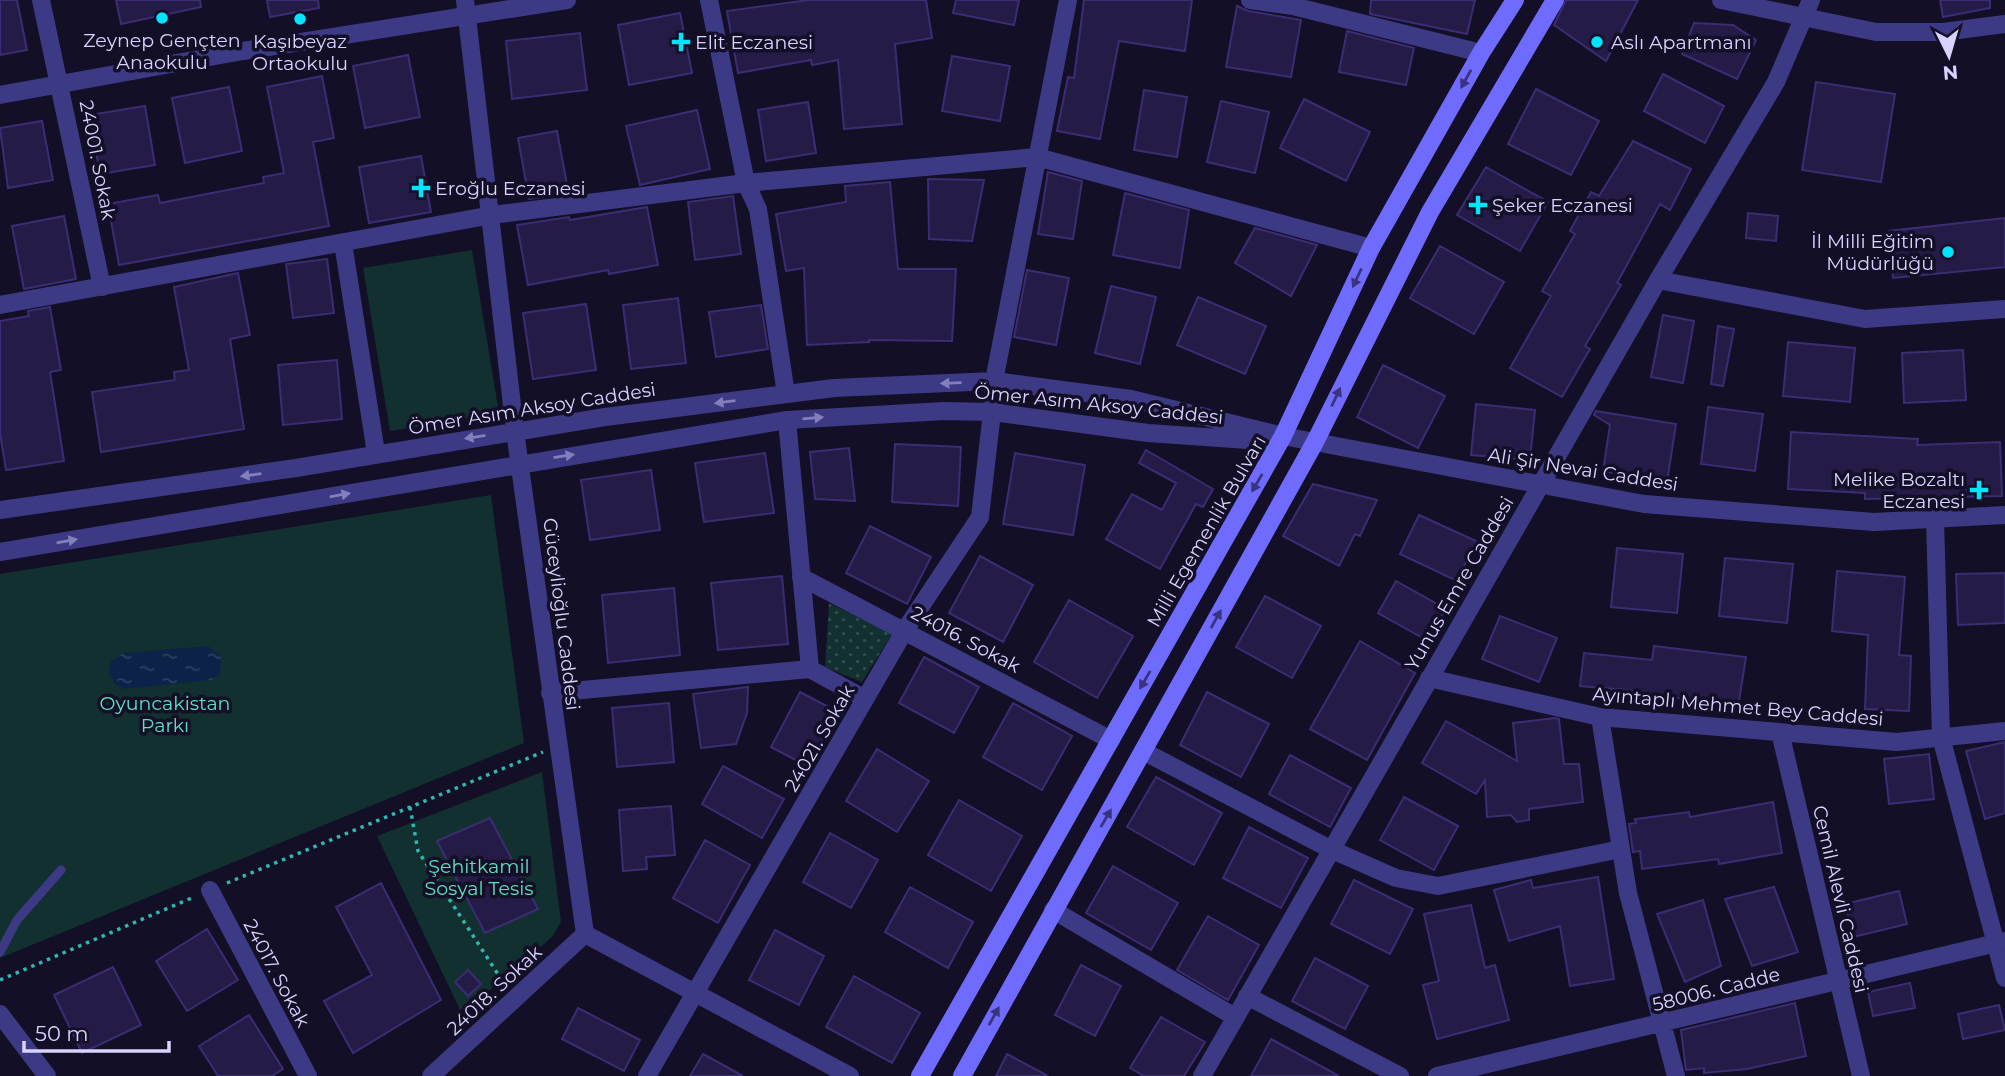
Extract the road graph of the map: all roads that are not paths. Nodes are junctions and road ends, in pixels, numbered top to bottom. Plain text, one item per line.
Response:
1 (41, 0) edge
2 (567, 0) edge
3 (709, 0) edge
4 (1068, 0) edge
5 (1250, 0) edge
6 (1515, 0) edge
7 (1555, 0) edge
8 (1721, 0) edge
9 (1294, 3) edge
10 (466, 8) edge
11 (1807, 8) edge
12 (2005, 24) edge
13 (1481, 53) junction
14 (61, 85) junction
15 (0, 95) edge
16 (1037, 157) junction
17 (746, 183) junction
18 (492, 215) junction
19 (343, 243) junction
20 (1371, 248) junction
21 (1658, 280) junction
22 (102, 287) junction
23 (0, 305) edge
24 (2005, 309) edge
25 (994, 381) junction
26 (786, 394) junction
27 (992, 412) junction
28 (787, 420) junction
29 (516, 431) junction
30 (1283, 436) junction
31 (1315, 442) junction
32 (376, 453) junction
33 (522, 463) junction
34 (1541, 484) junction
35 (0, 510) edge
36 (2005, 515) edge
37 (1935, 519) junction
38 (0, 552) edge
39 (801, 577) junction
40 (905, 630) junction
41 (810, 669) junction
42 (1429, 678) junction
43 (550, 694) junction
44 (865, 699) junction
45 (1600, 717) junction
46 (2005, 731) edge
47 (1780, 732) junction
48 (1941, 737) junction
49 (1111, 740) junction
50 (1143, 751) junction
51 (1331, 849) junction
52 (1621, 849) junction
53 (61, 870) dead end
54 (210, 891) road end
55 (1053, 910) junction
56 (584, 934) junction
57 (2000, 943) edge
58 (0, 952) edge
59 (2005, 978) edge
60 (1839, 981) junction
61 (696, 994) junction
62 (1247, 996) junction
63 (0, 1014) edge
64 (1235, 1017) junction
65 (1663, 1024) junction
66 (47, 1076) edge
67 (308, 1076) edge
68 (431, 1076) edge
69 (647, 1076) edge
70 (850, 1076) edge
71 (920, 1076) edge
72 (962, 1076) edge
73 (1202, 1076) edge
74 (1400, 1076) edge
75 (1437, 1076) edge
76 (1676, 1076) edge
77 (1861, 1076) edge

1 - 14 street, 24001. Sokak
2 - 10 street
3 - 17 street
4 - 16 street, 24021. Sokak
5 - 9 street
6 - 13 main road, Milli Egemenlik Bulvarı
31 -> 7 main road
8 - 11 street
9 - 13 street
10 - 14 street
10 - 18 street, Güceylioğlu Caddesi
11 - 12 street
11 - 21 street, Yunus Emre Caddesi
13 -> 20 main road, Milli Egemenlik Bulvarı
14 - 15 street
14 - 22 street, 24001. Sokak
16 - 17 street
16 - 20 street
16 - 25 street, 24021. Sokak
17 - 18 street
17 - 26 street
18 - 19 street
18 - 29 street, Güceylioğlu Caddesi
19 - 22 street
19 - 32 street
20 -> 30 main road, Milli Egemenlik Bulvarı
21 - 24 street
21 - 34 street, Yunus Emre Caddesi
22 - 23 street
25 -> 26 street, Ömer Asım Aksoy Caddesi
25 - 27 street, 24021. Sokak
25 - 30 street, Ömer Asım Aksoy Caddesi
26 -> 29 street, Ömer Asım Aksoy Caddesi
28 -> 27 street, Ömer Asım Aksoy Caddesi
27 - 30 street, Ömer Asım Aksoy Caddesi
27 - 40 street, 24021. Sokak
33 -> 28 street, Ömer Asım Aksoy Caddesi
28 - 39 street
29 -> 32 street, Ömer Asım Aksoy Caddesi
29 - 33 street, Güceylioğlu Caddesi
30 - 31 street, Ali Şir Nevai Caddesi
30 -> 49 main road, Milli Egemenlik Bulvarı
31 - 34 street, Ali Şir Nevai Caddesi
50 -> 31 main road
32 -> 35 street, Ömer Asım Aksoy Caddesi
38 -> 33 street, Ömer Asım Aksoy Caddesi
33 - 43 street, Güceylioğlu Caddesi
34 - 37 street, Ali Şir Nevai Caddesi
34 - 42 street, Yunus Emre Caddesi
36 - 37 street, Ali Şir Nevai Caddesi
37 - 48 street
39 - 40 street, 24016. Sokak
39 - 41 street
40 - 44 street, 24021. Sokak
40 - 49 street, 24016. Sokak
41 - 43 street
41 - 44 street
42 - 45 street, Ayıntaplı Mehmet Bey Caddesi
42 - 51 street, Yunus Emre Caddesi
43 - 56 street, Güceylioğlu Caddesi
44 - 61 street, 24021. Sokak
45 - 47 street, Ayıntaplı Mehmet Bey Caddesi
45 - 52 street
46 - 48 street, Ayıntaplı Mehmet Bey Caddesi
47 - 48 street, Ayıntaplı Mehmet Bey Caddesi
47 - 60 street, Cemil Alevli Caddesi
48 - 57 street
49 - 71 main road, Milli Egemenlik Bulvarı
50 - 51 street
55 -> 50 main road
51 - 52 street
51 - 62 street, Yunus Emre Caddesi
52 - 65 street
53 - 58 lane
54 - 67 street, 24017. Sokak
55 - 64 street
72 -> 55 main road
56 - 61 street
56 - 68 street, 24018. Sokak
57 - 59 street
57 - 60 street, 58006. Cadde
60 - 65 street, 58006. Cadde
60 - 77 street, Cemil Alevli Caddesi
61 - 69 street, 24021. Sokak
61 - 70 street
62 - 64 street, Yunus Emre Caddesi
62 - 74 street
63 - 66 street
64 - 73 street, Yunus Emre Caddesi
65 - 75 street, 58006. Cadde
65 - 76 street

